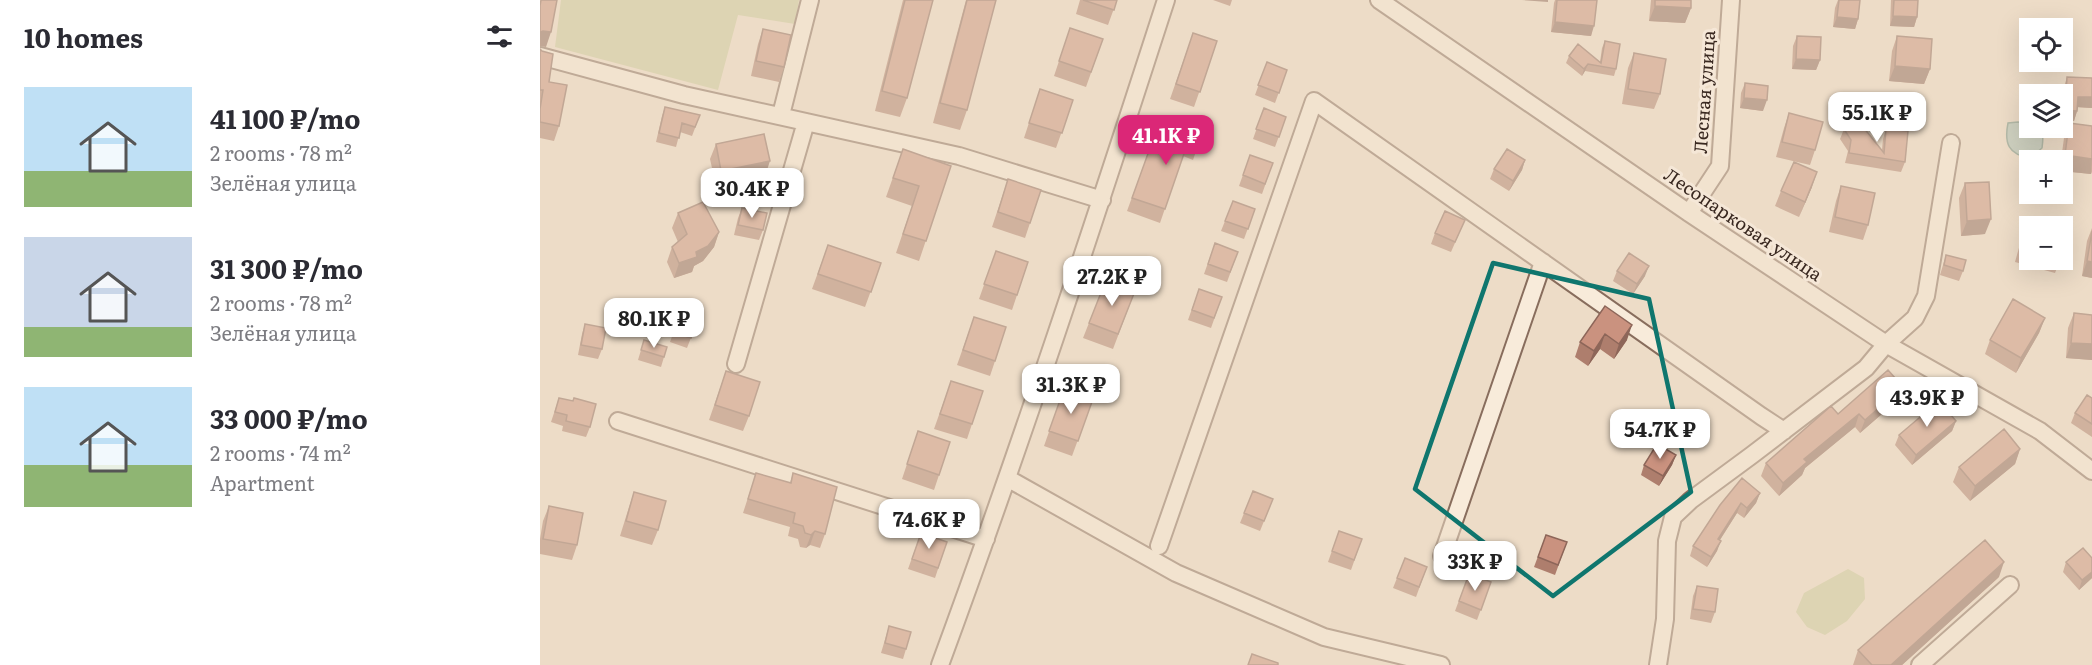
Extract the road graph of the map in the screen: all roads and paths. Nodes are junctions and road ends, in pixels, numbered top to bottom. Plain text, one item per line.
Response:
1 (810, 0) edge
2 (1166, 0) edge
3 (1379, 0) edge
4 (1731, 0) edge
5 (540, 56) edge
6 (781, 115) junction
7 (806, 122) junction
8 (1951, 143) dead end
9 (1102, 200) junction
10 (1689, 213) junction
11 (1543, 262) junction
12 (1886, 344) junction
13 (736, 364) dead end
14 (618, 422) dead end
15 (1784, 431) junction
16 (2092, 469) edge
17 (1007, 478) junction
18 (986, 539) junction
19 (1159, 546) dead end
20 (1442, 556) dead end
21 (2010, 585) dead end
22 (940, 665) edge
23 (1441, 665) edge
24 (1658, 665) edge
25 (1920, 665) edge

1 - 6 street
2 - 9 street
3 - 10 street, Лесопарковая улица
4 - 10 street, Лесная улица
5 - 6 street
6 - 7 street
7 - 9 street
7 - 13 street
8 - 12 street
9 - 17 street
10 - 12 street, Лесопарковая улица
11 - 15 street
11 - 19 street
11 - 20 street
12 - 15 street
12 - 16 street, Лесопарковая улица
14 - 18 street
15 - 24 street
17 - 18 street
17 - 23 street
18 - 22 street
21 - 25 street

